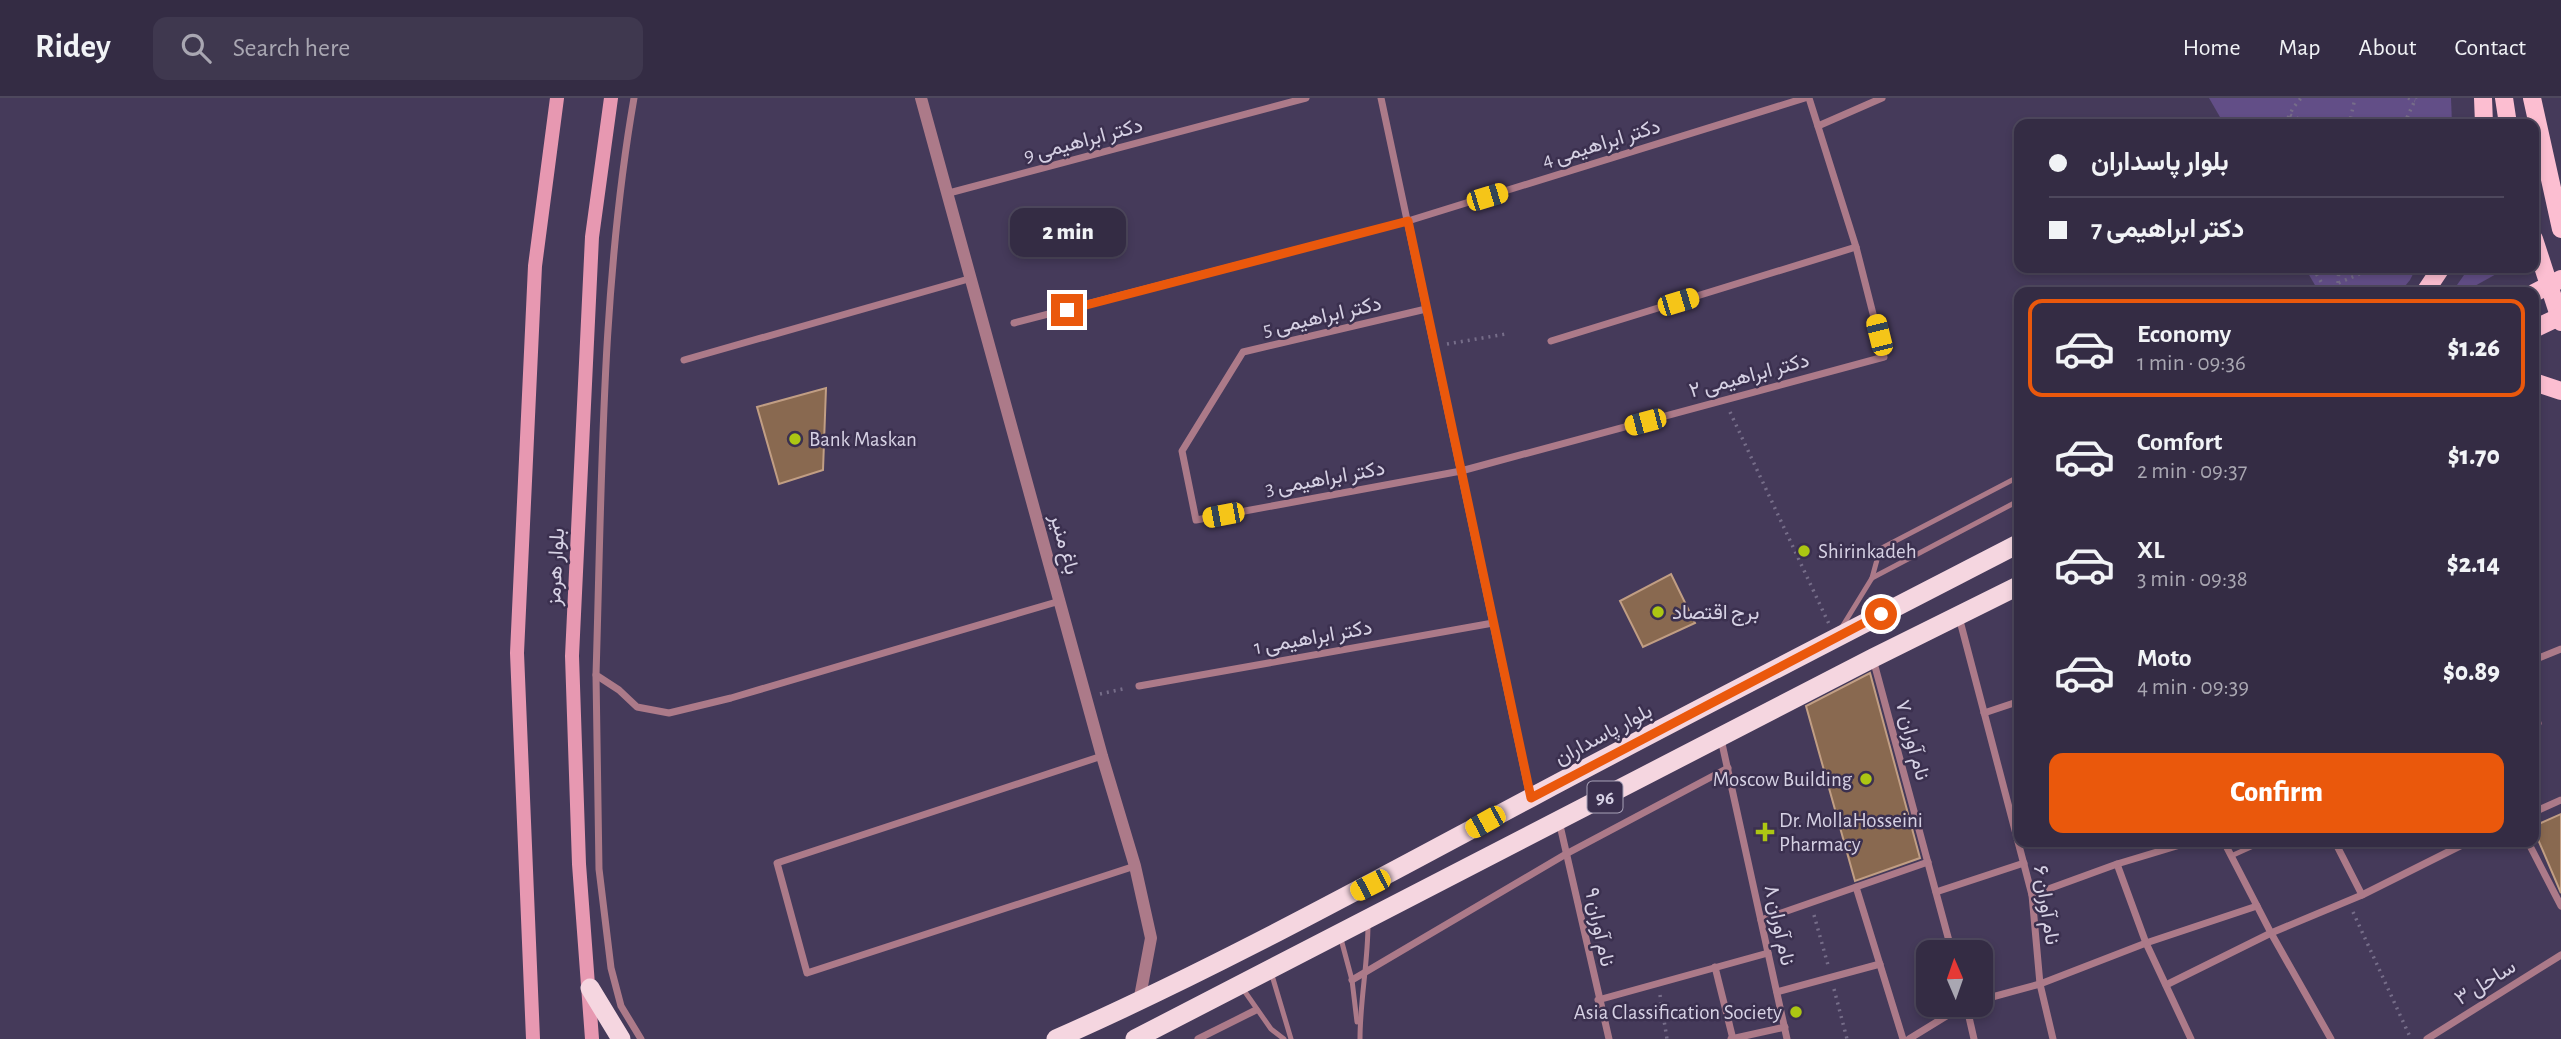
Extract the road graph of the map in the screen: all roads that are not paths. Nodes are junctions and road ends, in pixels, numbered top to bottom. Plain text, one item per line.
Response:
1 (557, 98) edge
2 (611, 98) edge
3 (634, 98) edge
4 (921, 98) edge
5 (1307, 98) edge
6 (1381, 98) edge
7 (1807, 98) edge
8 (1882, 98) edge
9 (2483, 98) edge
10 (2504, 98) edge
11 (2532, 98) edge
12 (2484, 119) edge
13 (2507, 119) edge
14 (2537, 119) edge
15 (1818, 126) junction
16 (2539, 130) edge
17 (2561, 190) edge
18 (949, 193) junction
19 (2539, 199) edge
20 (1408, 221) junction
21 (2561, 229) edge
22 (1856, 247) junction
23 (2539, 254) edge
24 (972, 278) junction
25 (2561, 279) edge
26 (2539, 290) edge
27 (1426, 309) junction
28 (2561, 316) edge
29 (2561, 322) edge
30 (1014, 323) dead end
31 (2539, 327) edge
32 (1550, 341) dead end
33 (684, 360) dead end
34 (2539, 384) edge
35 (2561, 391) edge
36 (1461, 471) junction
37 (2014, 479) edge
38 (2014, 503) edge
39 (1196, 520) joint
40 (2014, 546) edge
41 (1872, 578) junction
42 (2014, 588) edge
43 (1060, 600) junction
44 (1959, 616) junction
45 (1493, 623) junction
46 (1835, 638) junction
47 (2561, 649) edge
48 (1873, 658) junction
49 (2539, 658) edge
50 (597, 675) junction
51 (1139, 686) road end
52 (2014, 703) edge
53 (1984, 713) junction
54 (1721, 737) junction
55 (1102, 756) junction
56 (1728, 768) junction
57 (1531, 798) junction
58 (2561, 800) edge
59 (2539, 810) edge
60 (1559, 821) junction
61 (2014, 826) edge
62 (2020, 847) edge
63 (2173, 847) edge
64 (2226, 847) edge
65 (2251, 847) edge
66 (2338, 847) edge
67 (2458, 847) edge
68 (2531, 847) edge
69 (1566, 854) junction
70 (2231, 856) junction
71 (1928, 862) junction
72 (2024, 863) junction
73 (2117, 864) junction
74 (1135, 866) junction
75 (1856, 887) junction
76 (1936, 892) junction
77 (2032, 895) junction
78 (2362, 895) junction
79 (2257, 906) junction
80 (2561, 906) edge
81 (1368, 920) junction
82 (1761, 920) junction
83 (2271, 933) junction
84 (1340, 935) junction
85 (1949, 940) edge
86 (2146, 943) junction
87 (1768, 953) junction
88 (2561, 955) edge
89 (1880, 964) junction
90 (1716, 967) junction
91 (1271, 971) junction
92 (1365, 972) junction
93 (1352, 980) junction
94 (2040, 984) junction
95 (2166, 985) junction
96 (1241, 986) junction
97 (590, 988) junction
98 (1777, 992) junction
99 (1993, 997) edge
100 (1598, 1000) junction
101 (1139, 1002) junction
102 (1256, 1010) junction
103 (1945, 1017) edge
104 (1969, 1017) edge
105 (1785, 1027) junction
106 (1160, 1034) edge
107 (533, 1039) edge
108 (593, 1039) edge
109 (621, 1039) edge
110 (640, 1039) edge
111 (1056, 1039) edge
112 (1135, 1039) edge
113 (1198, 1039) edge
114 (1284, 1039) edge
115 (1291, 1039) edge
116 (1359, 1039) edge
117 (1609, 1039) edge
118 (1732, 1039) edge
119 (1787, 1039) edge
120 (1903, 1039) edge
121 (1909, 1039) edge
122 (1974, 1039) edge
123 (2053, 1039) edge
124 (2191, 1039) edge
125 (2331, 1039) edge
126 (2427, 1039) edge

1 - 107 main road, بلوار هرمز
2 - 97 main road, بلوار هرمز
3 - 50 street
4 - 18 street, باغ منیر
5 - 18 street, دکتر ابراهیمی 9
6 - 20 street
7 - 15 street
7 - 20 street, دکتر ابراهیمی 4
8 - 15 street
9 - 12 main road
10 - 13 main road
11 - 14 main road
15 - 22 street
16 - 21 main road
17 - 19 main road
18 - 24 street, باغ منیر
20 - 27 street
20 - 30 street, دکتر ابراهیمی 4
22 - 32 street
22 - 36 street, دکتر ابراهیمی ۲
23 - 29 main road
24 - 33 street
24 - 43 street, باغ منیر
25 - 26 main road
27 - 36 street
27 - 39 street, دکتر ابراهیمی 5
28 - 31 main road
34 - 35 main road
36 - 39 street, دکتر ابراهیمی 3
36 - 45 street
37 - 41 lane
38 - 41 lane
40 - 46 highway, بلوار پاسداران / 96
41 - 46 lane
42 - 44 highway, 96
43 - 50 street
43 - 55 street, باغ منیر
44 - 48 highway, 96
44 - 53 street, نام آوران ۶
45 - 51 street, دکتر ابراهیمی 1
45 - 57 street
46 - 57 highway, بلوار پاسداران / 96
47 - 49 street
48 - 54 highway, 96
48 - 71 street, نام آوران ۷
50 - 110 street
52 - 53 street
53 - 61 street, نام آوران ۶
54 - 56 street, نام آوران ۸
54 - 60 highway, 96
55 - 74 street, باغ منیر
55 - 74 street
56 - 69 street
56 - 82 street, نام آوران ۸
57 - 101 highway, بلوار پاسداران / 96
58 - 59 street
60 - 69 street, نام آوران ۹
60 - 81 highway, 96
62 - 72 street, نام آوران ۶
63 - 73 street
64 - 70 street
65 - 70 lane
66 - 78 street
67 - 78 street
68 - 80 street
69 - 92 street
69 - 100 street, نام آوران ۹
70 - 79 street
71 - 75 street
71 - 76 street, نام آوران ۷
72 - 76 street
72 - 77 street, نام آوران ۶
73 - 77 street
73 - 86 street
74 - 101 street, باغ منیر
75 - 82 street
75 - 89 street
76 - 85 street, نام آوران ۷
77 - 94 street, نام آوران ۶
78 - 83 street
79 - 83 street
79 - 86 street
81 - 84 highway, 96
81 - 92 lane
82 - 87 street, نام آوران ۸
83 - 95 street
83 - 125 street
84 - 91 highway, 96
84 - 93 lane
86 - 94 street
86 - 95 street
87 - 90 street
87 - 98 street, نام آوران ۸
88 - 126 street, ساحل ۳
89 - 98 street
89 - 120 street
90 - 100 street
90 - 118 street
91 - 96 highway, 96
91 - 115 lane
92 - 93 street
92 - 116 lane
93 - 116 lane
94 - 99 street
94 - 123 street, نام آوران ۶
95 - 124 street
96 - 102 lane
96 - 106 highway, 96
97 - 108 main road, بلوار هرمز
97 - 109 highway
98 - 105 street, نام آوران ۸
100 - 117 street, نام آوران ۹
101 - 111 highway, بلوار پاسداران / 96
102 - 113 street
102 - 114 lane
103 - 121 street
104 - 122 street
105 - 118 street
105 - 119 street, نام آوران ۸
106 - 112 highway, 96

